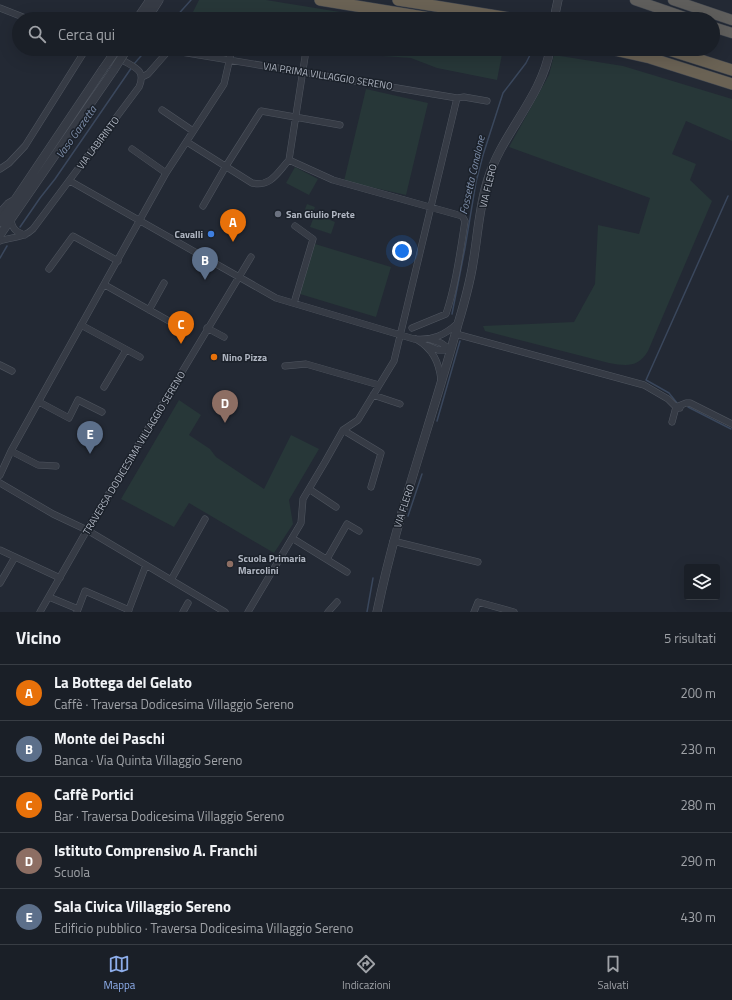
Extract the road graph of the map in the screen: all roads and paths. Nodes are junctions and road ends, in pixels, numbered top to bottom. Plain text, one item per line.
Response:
1 (150, 0) edge
2 (159, 0) edge
3 (320, 0) edge
4 (398, 0) edge
5 (635, 0) edge
6 (673, 0) edge
7 (0, 8) edge
8 (142, 12) edge
9 (151, 12) edge
10 (393, 12) edge
11 (473, 12) edge
12 (670, 12) edge
13 (709, 12) edge
14 (12, 13) edge
15 (720, 16) edge
16 (732, 20) edge
17 (720, 29) edge
18 (732, 33) edge
19 (82, 56) edge
20 (112, 56) edge
21 (123, 56) edge
22 (164, 56) edge
23 (206, 56) edge
24 (231, 56) edge
25 (548, 56) edge
26 (639, 56) edge
27 (688, 56) edge
28 (305, 57) dead end
29 (230, 60) junction
30 (126, 62) dead end
31 (732, 70) edge
32 (303, 72) junction
33 (142, 77) junction
34 (732, 84) edge
35 (457, 98) junction
36 (487, 101) dead end
37 (162, 110) dead end
38 (296, 118) junction
39 (340, 125) dead end
40 (193, 131) junction
41 (187, 142) junction
42 (132, 149) dead end
43 (289, 160) junction
44 (226, 166) junction
45 (0, 169) edge
46 (166, 173) junction
47 (70, 180) junction
48 (16, 198) junction
49 (203, 206) dead end
50 (430, 206) junction
51 (0, 212) edge
52 (11, 219) junction
53 (139, 220) junction
54 (0, 222) edge
55 (295, 226) dead end
56 (25, 235) junction
57 (0, 236) edge
58 (0, 241) edge
59 (251, 258) dead end
60 (118, 261) junction
61 (48, 269) dead end
62 (239, 277) junction
63 (164, 283) dead end
64 (105, 285) junction
65 (294, 303) junction
66 (149, 310) junction
67 (169, 321) dead end
68 (458, 323) junction
69 (82, 325) junction
70 (207, 328) junction
71 (412, 328) dead end
72 (456, 334) junction
73 (400, 335) junction
74 (224, 337) dead end
75 (414, 338) junction
76 (428, 339) junction
77 (426, 346) junction
78 (126, 350) junction
79 (451, 350) junction
80 (140, 357) dead end
81 (0, 365) edge
82 (285, 366) dead end
83 (12, 371) dead end
84 (441, 382) junction
85 (379, 385) junction
86 (104, 387) dead end
87 (373, 395) junction
88 (39, 402) junction
89 (400, 404) dead end
90 (678, 408) junction
91 (102, 412) dead end
92 (672, 422) dead end
93 (732, 424) edge
94 (343, 430) junction
95 (11, 451) junction
96 (56, 466) dead end
97 (0, 475) edge
98 (0, 483) edge
99 (371, 487) dead end
100 (309, 489) junction
101 (336, 506) dead end
102 (205, 519) dead end
103 (87, 530) junction
104 (359, 531) dead end
105 (292, 538) junction
106 (393, 540) junction
107 (0, 550) edge
108 (15, 557) junction
109 (327, 559) junction
110 (478, 562) dead end
111 (146, 565) junction
112 (347, 572) dead end
113 (60, 578) junction
114 (171, 580) junction
115 (0, 582) edge
116 (49, 597) junction
117 (337, 602) dead end
118 (188, 603) dead end
119 (77, 610) edge
120 (128, 611) edge
121 (40, 612) edge
122 (182, 612) edge
123 (225, 612) edge
124 (248, 612) edge
125 (328, 612) edge
126 (377, 612) edge
127 (474, 612) edge
128 (514, 612) edge

1 - 8 street
2 - 9 street
3 - 10 highway
4 - 11 highway
5 - 12 highway
6 - 13 highway
7 - 14 street
15 - 16 highway
17 - 18 highway
19 - 45 street
20 - 48 street, bridge
21 - 52 street, bridge
22 - 33 street, VIA LABIRINTO
23 - 29 street, VIA PRIMA VILLAGGIO SERENO
24 - 29 street
25 - 68 street, VIA FLERO
26 - 34 highway
27 - 31 highway
28 - 32 street
29 - 32 street, VIA PRIMA VILLAGGIO SERENO
29 - 40 street
30 - 33 street
32 - 35 street, VIA PRIMA VILLAGGIO SERENO
32 - 38 street
33 - 47 street, VIA LABIRINTO
35 - 36 street, VIA PRIMA VILLAGGIO SERENO
35 - 50 street
37 - 40 street
38 - 39 street
38 - 43 street
38 - 44 street
40 - 41 street
41 - 44 street
41 - 46 street
42 - 46 street
43 - 44 street
43 - 50 street
44 - 49 street
46 - 53 street
47 - 53 street
47 - 56 street, VIA LABIRINTO
48 - 51 street
48 - 54 street
50 - 71 street
50 - 73 street
52 - 56 street
52 - 57 street
53 - 60 street
53 - 62 street
55 - 65 street
56 - 58 street
59 - 62 street, TRAVERSA DODICESIMA VILLAGGIO SERENO
60 - 61 street
60 - 64 street
62 - 65 street
62 - 70 street, TRAVERSA DODICESIMA VILLAGGIO SERENO
63 - 66 street
64 - 66 street
64 - 69 street
65 - 73 street
66 - 67 street
68 - 72 street, VIA FLERO
68 - 76 street
69 - 78 street
69 - 88 street
70 - 74 street
70 - 103 street, TRAVERSA DODICESIMA VILLAGGIO SERENO
72 - 79 street, VIA FLERO
72 - 90 street
73 - 75 street
73 - 85 street
75 - 76 street
75 - 77 street
76 - 79 street
77 - 79 street
77 - 84 street
78 - 80 street
78 - 86 street
79 - 84 street, VIA FLERO
81 - 83 street
82 - 85 street
84 - 106 street, VIA FLERO
85 - 87 street
87 - 89 street
87 - 94 street
88 - 91 street
88 - 95 street
90 - 92 street
90 - 93 street
94 - 99 street
94 - 100 street
95 - 96 street
95 - 97 street
98 - 103 street
100 - 101 street
100 - 105 street
102 - 114 street
103 - 111 street
103 - 113 street, TRAVERSA DODICESIMA VILLAGGIO SERENO
104 - 109 street
105 - 109 street
105 - 124 street
106 - 110 street, VIA FLERO
106 - 126 street, VIA FLERO
107 - 108 street
108 - 113 street
108 - 115 street
109 - 112 street
111 - 114 street
111 - 120 street
113 - 116 street, TRAVERSA DODICESIMA VILLAGGIO SERENO
114 - 123 street
116 - 119 street
116 - 121 street, TRAVERSA DODICESIMA VILLAGGIO SERENO
117 - 125 street
118 - 122 street
119 - 120 street
127 - 128 street

